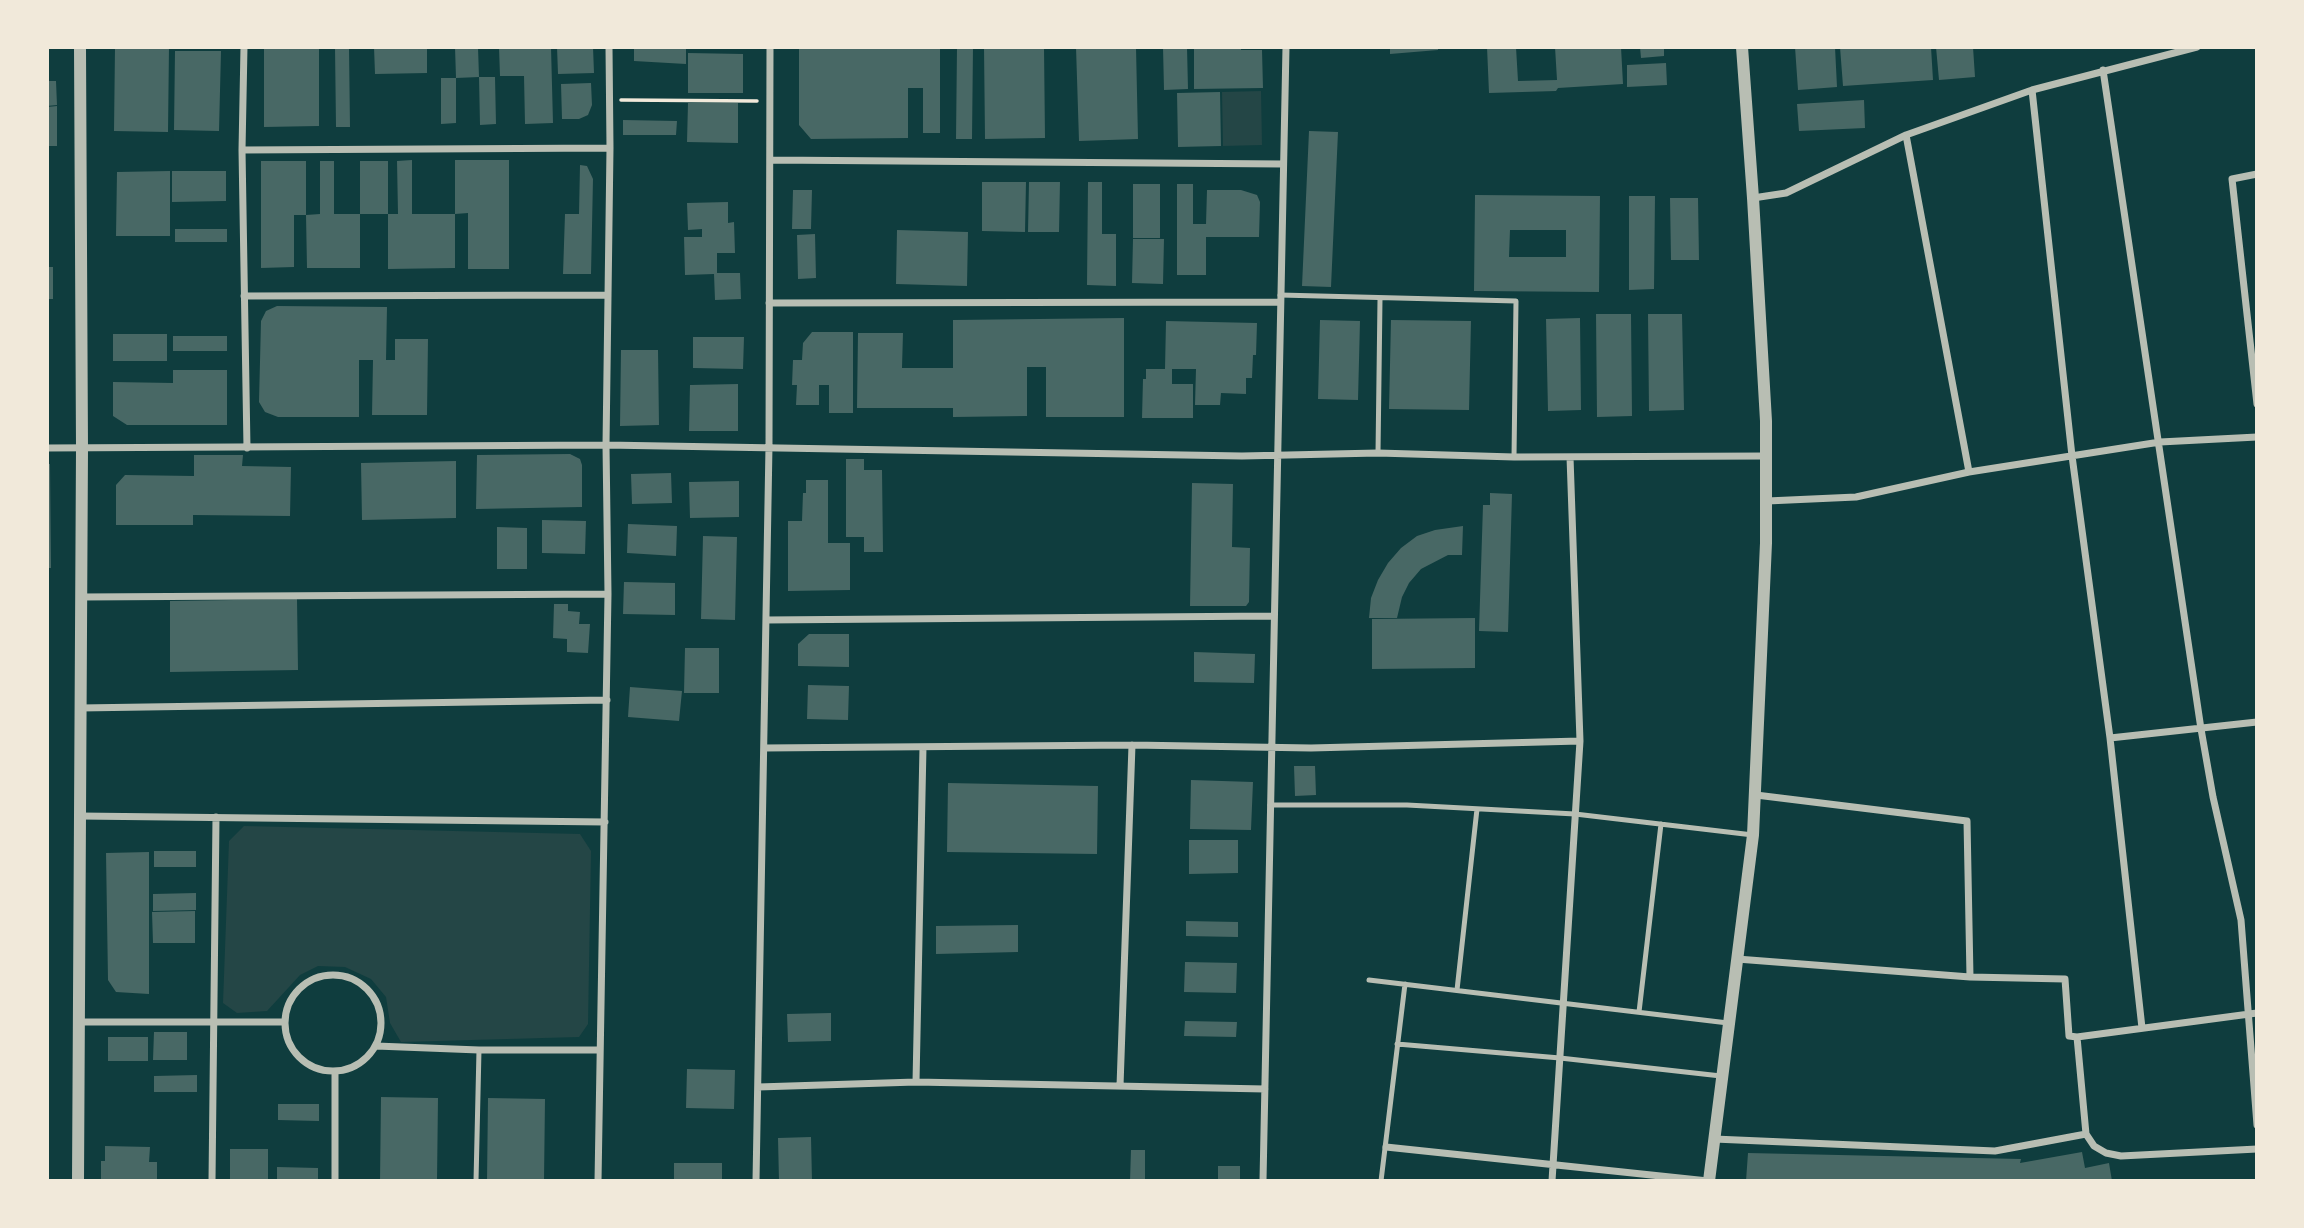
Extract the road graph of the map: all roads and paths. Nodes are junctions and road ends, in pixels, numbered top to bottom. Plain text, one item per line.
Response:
1 (80, 47) edge
2 (244, 47) edge
3 (609, 47) edge
4 (770, 47) edge
5 (1286, 47) edge
6 (1742, 47) edge
7 (2197, 47) edge
8 (2103, 70) junction
9 (2032, 90) junction
10 (610, 100) junction
11 (769, 101) junction
12 (1906, 135) junction
13 (610, 149) junction
14 (242, 150) junction
15 (770, 160) junction
16 (1283, 164) junction
17 (2257, 174) edge
18 (1754, 198) junction
19 (607, 295) junction
20 (244, 296) junction
21 (1280, 298) junction
22 (1380, 299) junction
23 (769, 303) junction
24 (2257, 404) edge
25 (2257, 437) edge
26 (2160, 442) junction
27 (606, 445) junction
28 (769, 446) junction
29 (47, 448) edge
30 (247, 448) junction
31 (82, 449) junction
32 (1378, 453) junction
33 (1277, 456) junction
34 (1767, 456) junction
35 (2072, 456) junction
36 (1514, 457) junction
37 (1570, 457) junction
38 (1969, 471) junction
39 (1767, 501) junction
40 (608, 594) junction
41 (81, 597) junction
42 (1273, 616) junction
43 (766, 620) junction
44 (607, 700) junction
45 (80, 708) junction
46 (2257, 722) edge
47 (2201, 729) junction
48 (2110, 738) junction
49 (1580, 741) junction
50 (1132, 745) junction
51 (923, 747) junction
52 (764, 748) junction
53 (1271, 749) junction
54 (1756, 794) junction
55 (1270, 805) junction
56 (1477, 809) junction
57 (1575, 814) junction
58 (80, 816) junction
59 (216, 817) junction
60 (605, 821) junction
61 (1661, 824) junction
62 (1753, 835) junction
63 (1737, 959) junction
64 (1970, 977) junction
65 (1369, 979) dead end
66 (1405, 984) junction
67 (1457, 990) junction
68 (1563, 1002) junction
69 (1639, 1012) junction
70 (2253, 1013) edge
71 (79, 1022) junction
72 (214, 1022) junction
73 (285, 1022) junction
74 (1728, 1023) junction
75 (2142, 1028) junction
76 (2077, 1037) junction
77 (1397, 1044) junction
78 (376, 1046) junction
79 (479, 1050) junction
80 (600, 1050) junction
81 (1560, 1058) junction
82 (335, 1072) junction
83 (1721, 1076) junction
84 (916, 1082) junction
85 (1121, 1086) junction
86 (758, 1087) junction
87 (1265, 1089) junction
88 (2257, 1125) edge
89 (2086, 1134) junction
90 (1714, 1139) junction
91 (1385, 1147) junction
92 (2257, 1149) edge
93 (1553, 1165) junction
94 (78, 1181) edge
95 (212, 1181) edge
96 (335, 1181) edge
97 (476, 1181) edge
98 (598, 1181) edge
99 (756, 1181) edge
100 (1263, 1181) edge
101 (1381, 1181) edge
102 (1552, 1181) edge
103 (1708, 1181) edge

1 - 31 street
2 - 14 street
3 - 10 street
4 - 11 street
5 - 16 street
6 - 18 street
7 - 8 street
8 - 9 street
8 - 26 street
9 - 12 street
9 - 35 street
10 - 11 path
10 - 13 street
11 - 15 street
12 - 18 street
12 - 38 street
13 - 14 street
13 - 19 street
14 - 20 street
15 - 16 street
15 - 23 street
16 - 21 street
17 - 24 street
18 - 34 street
19 - 20 street
19 - 27 street
20 - 30 street
21 - 22 lane
21 - 23 street
21 - 33 street
22 - 32 lane
22 - 36 lane
23 - 28 street
25 - 26 street
26 - 35 street
26 - 47 street
27 - 28 street
27 - 30 street
27 - 40 street
28 - 33 street
28 - 43 street
29 - 31 street
30 - 31 street
31 - 41 street
32 - 33 street
32 - 36 street
33 - 42 street
34 - 37 street
34 - 39 street
35 - 38 street
35 - 48 street
36 - 37 street
37 - 49 street
38 - 39 street
39 - 54 street
40 - 41 street
40 - 44 street
41 - 45 street
42 - 43 street
42 - 53 street
43 - 52 street
44 - 45 street
44 - 60 street
45 - 58 street
46 - 47 street
47 - 48 street
47 - 70 street
48 - 75 street
49 - 53 street
49 - 57 street
50 - 51 street
50 - 53 street
50 - 85 street
51 - 52 street
51 - 84 street
52 - 86 street
53 - 55 street
54 - 62 street
54 - 64 street
55 - 56 lane
55 - 87 street
56 - 57 lane
56 - 67 lane
57 - 61 lane
57 - 68 street
58 - 59 street
58 - 71 street
59 - 60 street
59 - 72 street
60 - 80 street
61 - 62 lane
61 - 69 lane
62 - 63 street
63 - 64 street
63 - 74 street
64 - 76 street
65 - 66 lane
66 - 67 lane
66 - 77 lane
67 - 68 lane
68 - 69 lane
68 - 81 street
69 - 74 lane
70 - 75 street
70 - 88 street
71 - 72 street
71 - 94 street
72 - 73 street
72 - 95 street
73 - 78 street
73 - 82 street
74 - 83 street
75 - 76 street
76 - 89 street
77 - 81 lane
77 - 91 lane
78 - 79 street
78 - 82 street
79 - 80 street
79 - 97 lane
80 - 98 street
81 - 83 lane
81 - 93 street
82 - 96 street
83 - 90 street
84 - 85 street
84 - 86 street
85 - 87 street
86 - 99 street
87 - 100 street
89 - 90 street
89 - 92 street
90 - 103 street
91 - 93 street
91 - 101 lane
93 - 102 street
93 - 103 street

